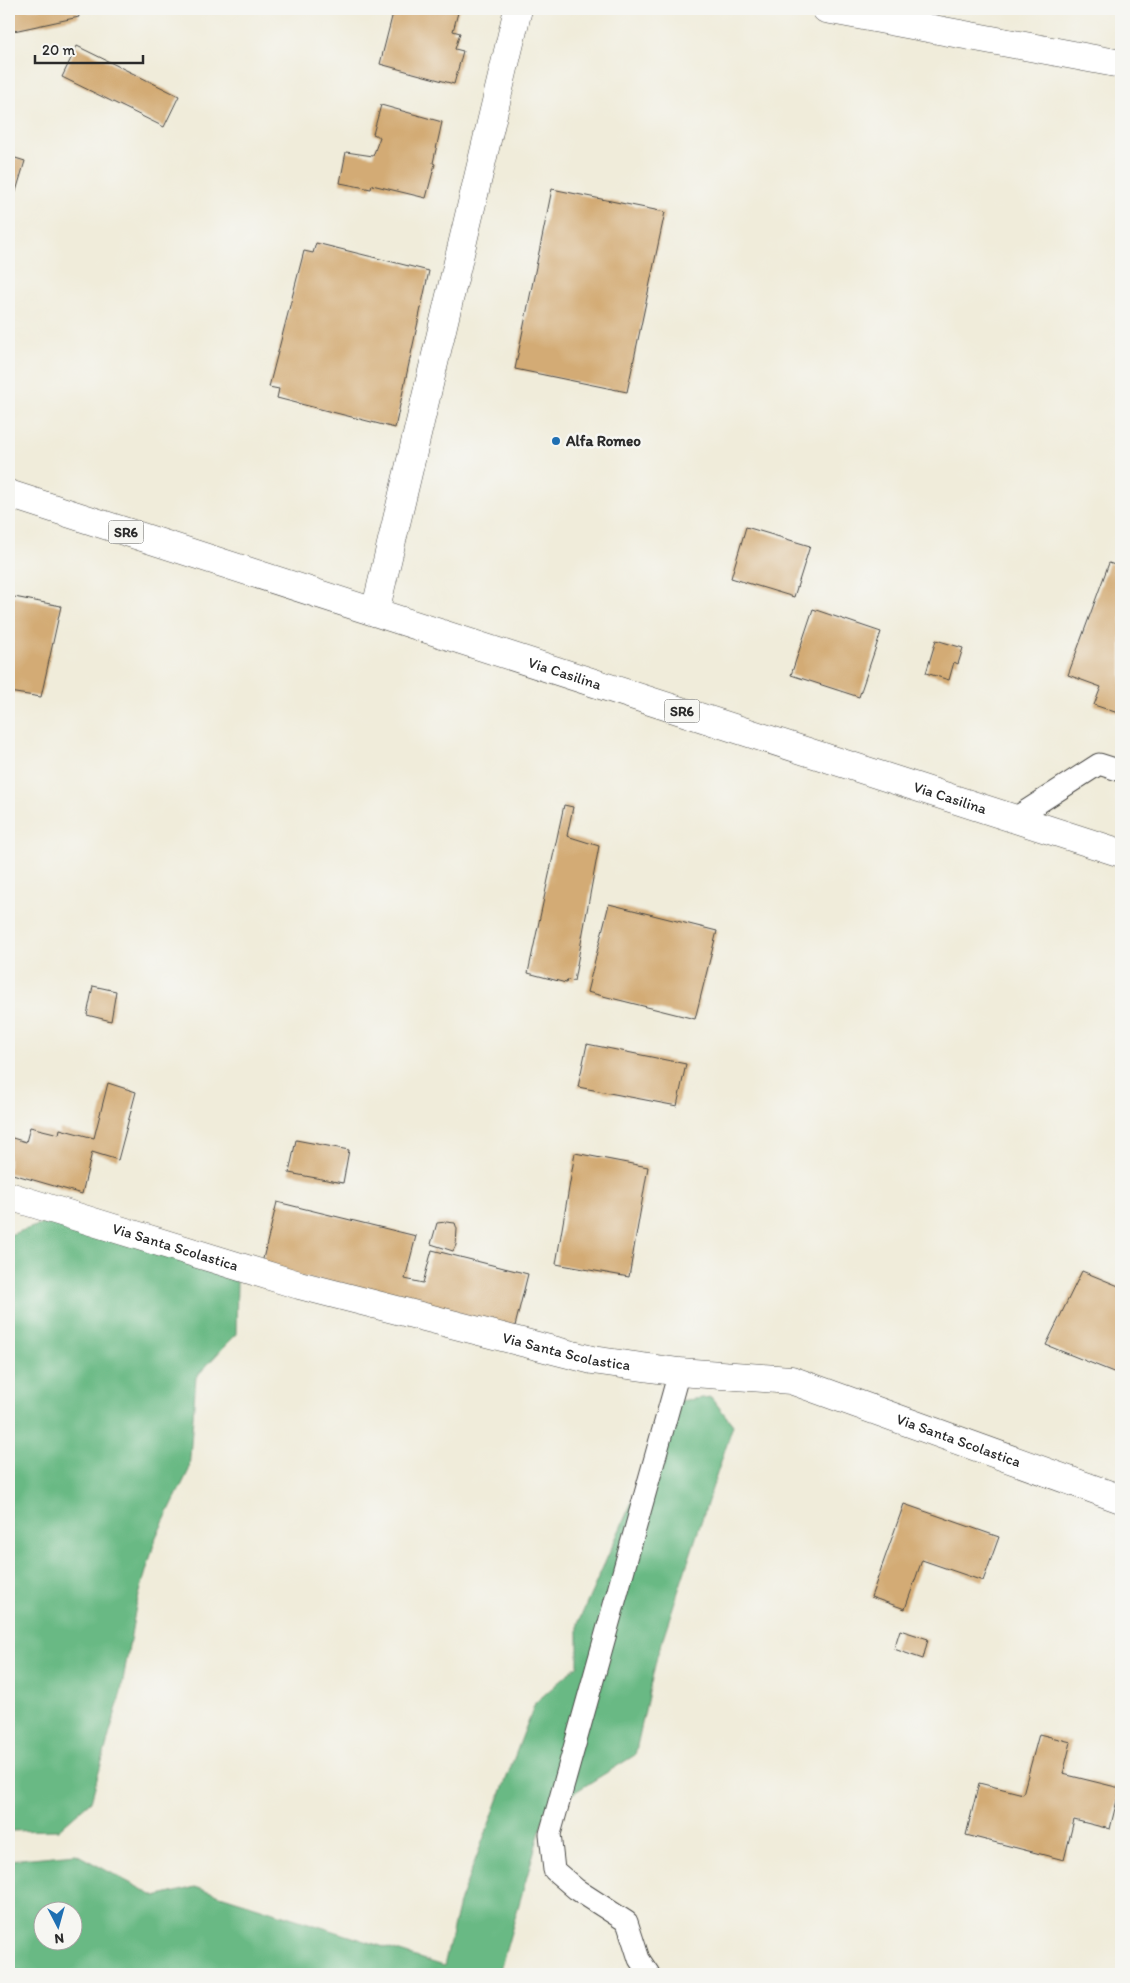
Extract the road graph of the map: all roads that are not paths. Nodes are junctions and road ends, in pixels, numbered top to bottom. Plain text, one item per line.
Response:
1 (518, 9) edge
2 (826, 9) edge
3 (1121, 64) edge
4 (9, 494) edge
5 (376, 612) junction
6 (1121, 771) edge
7 (1015, 818) junction
8 (1121, 853) edge
9 (9, 1196) edge
10 (679, 1372) junction
11 (1121, 1499) edge
12 (649, 1974) edge

1 - 5 street
2 - 3 street
4 - 5 street, Via Casilina / SR6
5 - 7 street, Via Casilina / SR6
6 - 7 lane
7 - 8 street, Via Casilina / SR6
9 - 10 street, Via Santa Scolastica
10 - 11 street, Via Santa Scolastica
10 - 12 lane

